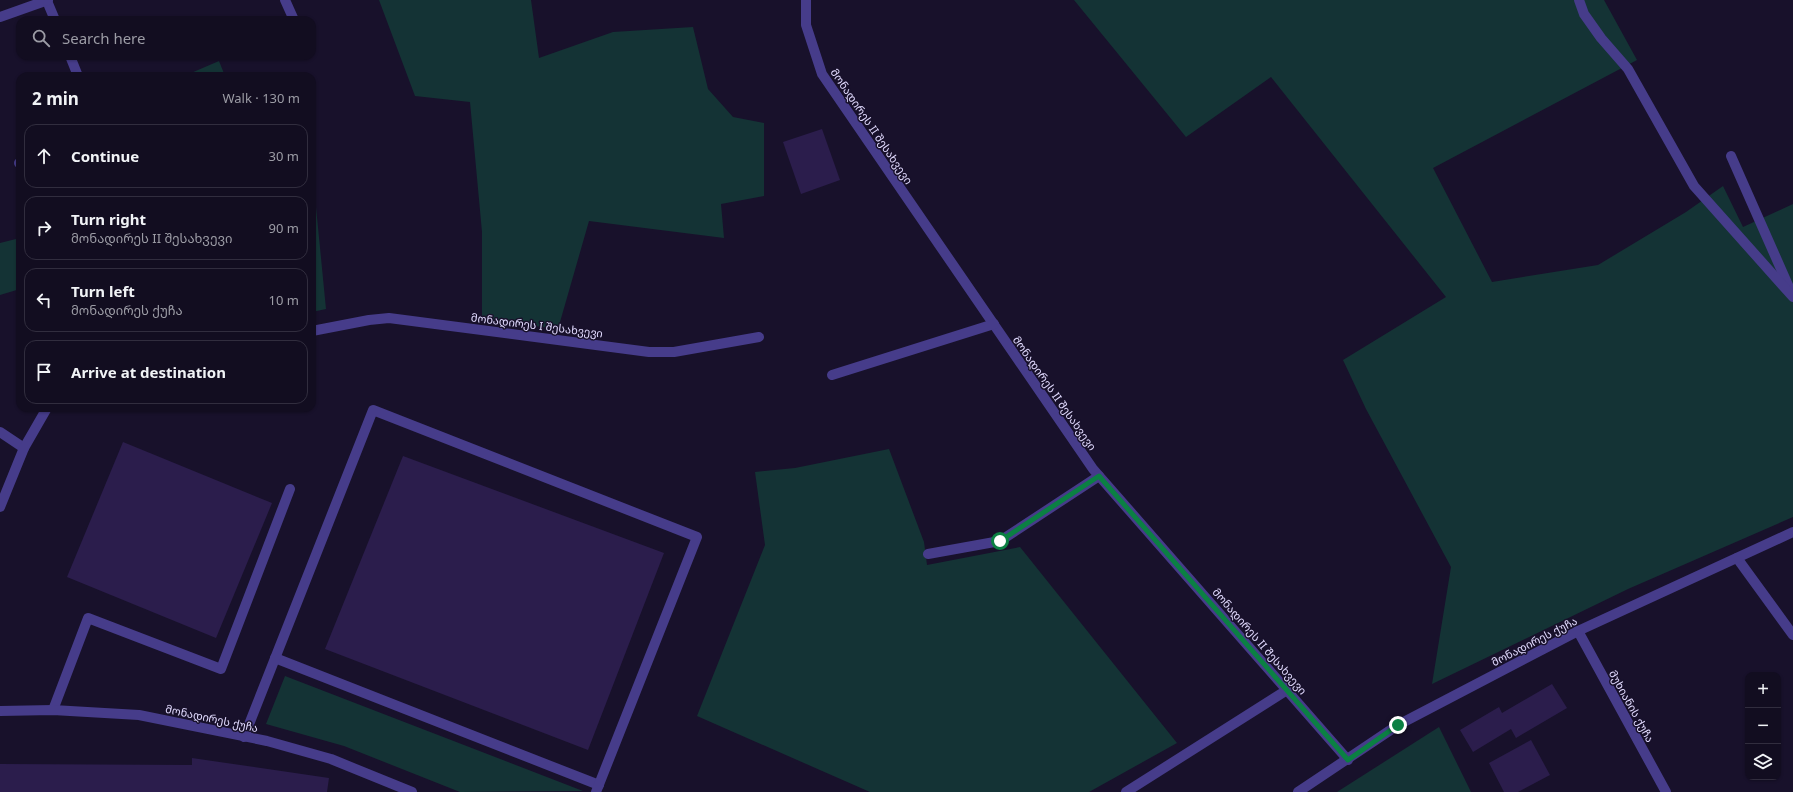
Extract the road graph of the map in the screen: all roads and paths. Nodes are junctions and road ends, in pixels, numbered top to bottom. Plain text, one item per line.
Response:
1 (47, 0) edge
2 (285, 0) edge
3 (806, 0) edge
4 (1579, 0) edge
5 (53, 16) edge
6 (292, 16) edge
7 (0, 17) edge
8 (72, 60) edge
9 (76, 72) edge
10 (1731, 156) dead end
11 (1793, 297) edge
12 (994, 324) junction
13 (316, 330) edge
14 (758, 337) dead end
15 (832, 375) dead end
16 (45, 412) edge
17 (0, 432) edge
18 (24, 448) junction
19 (1099, 476) junction
20 (290, 489) dead end
21 (0, 507) edge
22 (1793, 532) edge
23 (928, 554) dead end
24 (1737, 558) junction
25 (1578, 631) junction
26 (1793, 634) edge
27 (275, 658) junction
28 (1287, 690) junction
29 (52, 710) junction
30 (0, 711) edge
31 (244, 736) junction
32 (1348, 760) junction
33 (598, 788) edge
34 (412, 792) edge
35 (1126, 792) edge
36 (1298, 792) edge
37 (1666, 792) edge

1 - 5 street
1 - 7 street
2 - 6 street
3 - 12 street, მონადირეს II შესახვევი
4 - 11 street
8 - 9 street
10 - 11 street
12 - 15 street
12 - 19 street, მონადირეს II შესახვევი
13 - 14 street, მონადირეს I შესახვევი
16 - 18 street
17 - 18 street
18 - 21 street
19 - 23 street
19 - 28 street, მონადირეს II შესახვევი
20 - 29 street
22 - 24 street, მონადირეს ქუჩა
24 - 25 street, მონადირეს ქუჩა
24 - 26 street
25 - 32 street, მონადირეს ქუჩა
25 - 37 street, მუხიანის ქუჩა
27 - 31 street
27 - 33 street
27 - 33 street
28 - 32 street, მონადირეს II შესახვევი
28 - 35 street
29 - 30 street, მონადირეს ქუჩა
29 - 31 street, მონადირეს ქუჩა
31 - 34 street, მონადირეს ქუჩა
32 - 36 street, მონადირეს ქუჩა

